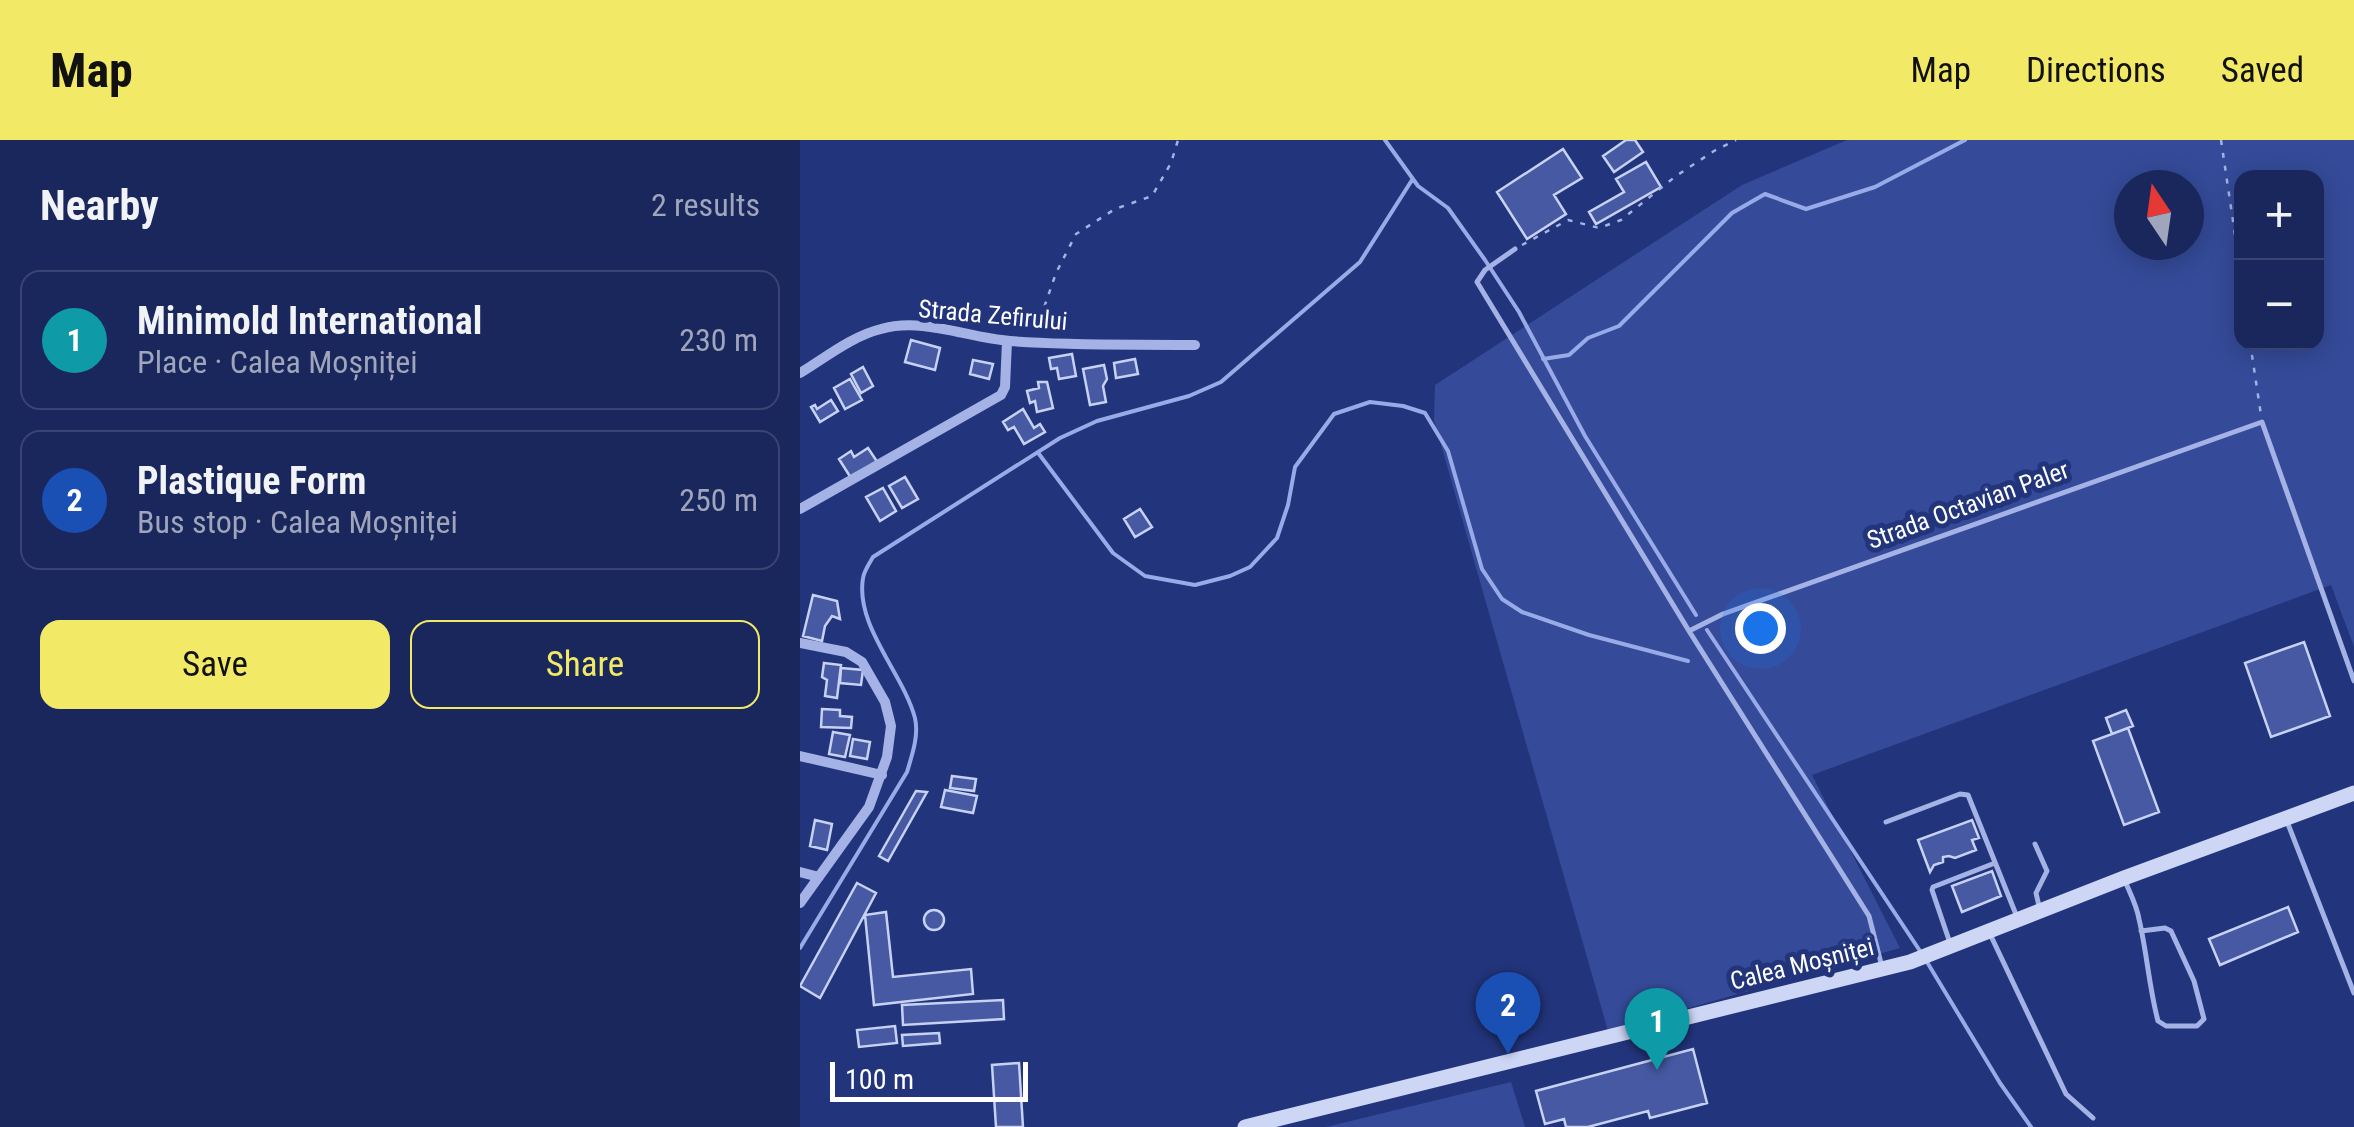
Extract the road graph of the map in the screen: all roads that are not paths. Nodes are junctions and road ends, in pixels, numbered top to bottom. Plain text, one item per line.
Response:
1 (1515, 249) road end
2 (1007, 341) junction
3 (1195, 344) dead end
4 (800, 373) edge
5 (800, 509) edge
6 (1689, 631) junction
7 (800, 642) edge
8 (2354, 681) edge
9 (800, 756) edge
10 (882, 775) junction
11 (2354, 793) edge
12 (2286, 819) junction
13 (1886, 822) dead end
14 (2035, 844) dead end
15 (1995, 863) junction
16 (800, 872) edge
17 (819, 876) junction
18 (2124, 878) junction
19 (800, 904) edge
20 (2040, 910) junction
21 (2018, 920) junction
22 (1989, 931) junction
23 (2141, 931) junction
24 (1944, 949) junction
25 (1882, 970) junction
26 (2354, 993) edge
27 (2094, 1118) dead end
28 (1245, 1127) edge

1 - 6 lane
2 - 3 street, Strada Zefirului
2 - 4 street, Strada Zefirului
2 - 5 street
6 - 8 lane, Strada Octavian Paler
6 - 25 lane
7 - 10 street
9 - 10 street
10 - 17 street
11 - 12 street, Calea Moșniței
12 - 18 street, Calea Moșniței
12 - 26 lane
13 - 15 lane
14 - 20 lane
15 - 21 lane
15 - 24 lane
16 - 17 street
17 - 19 street
18 - 20 street, Calea Moșniței
18 - 23 lane
20 - 21 street, Calea Moșniței
21 - 22 street, Calea Moșniței
22 - 24 street, Calea Moșniței
22 - 27 lane
23 - 23 lane
24 - 25 street, Calea Moșniței
25 - 28 street, Calea Moșniței

